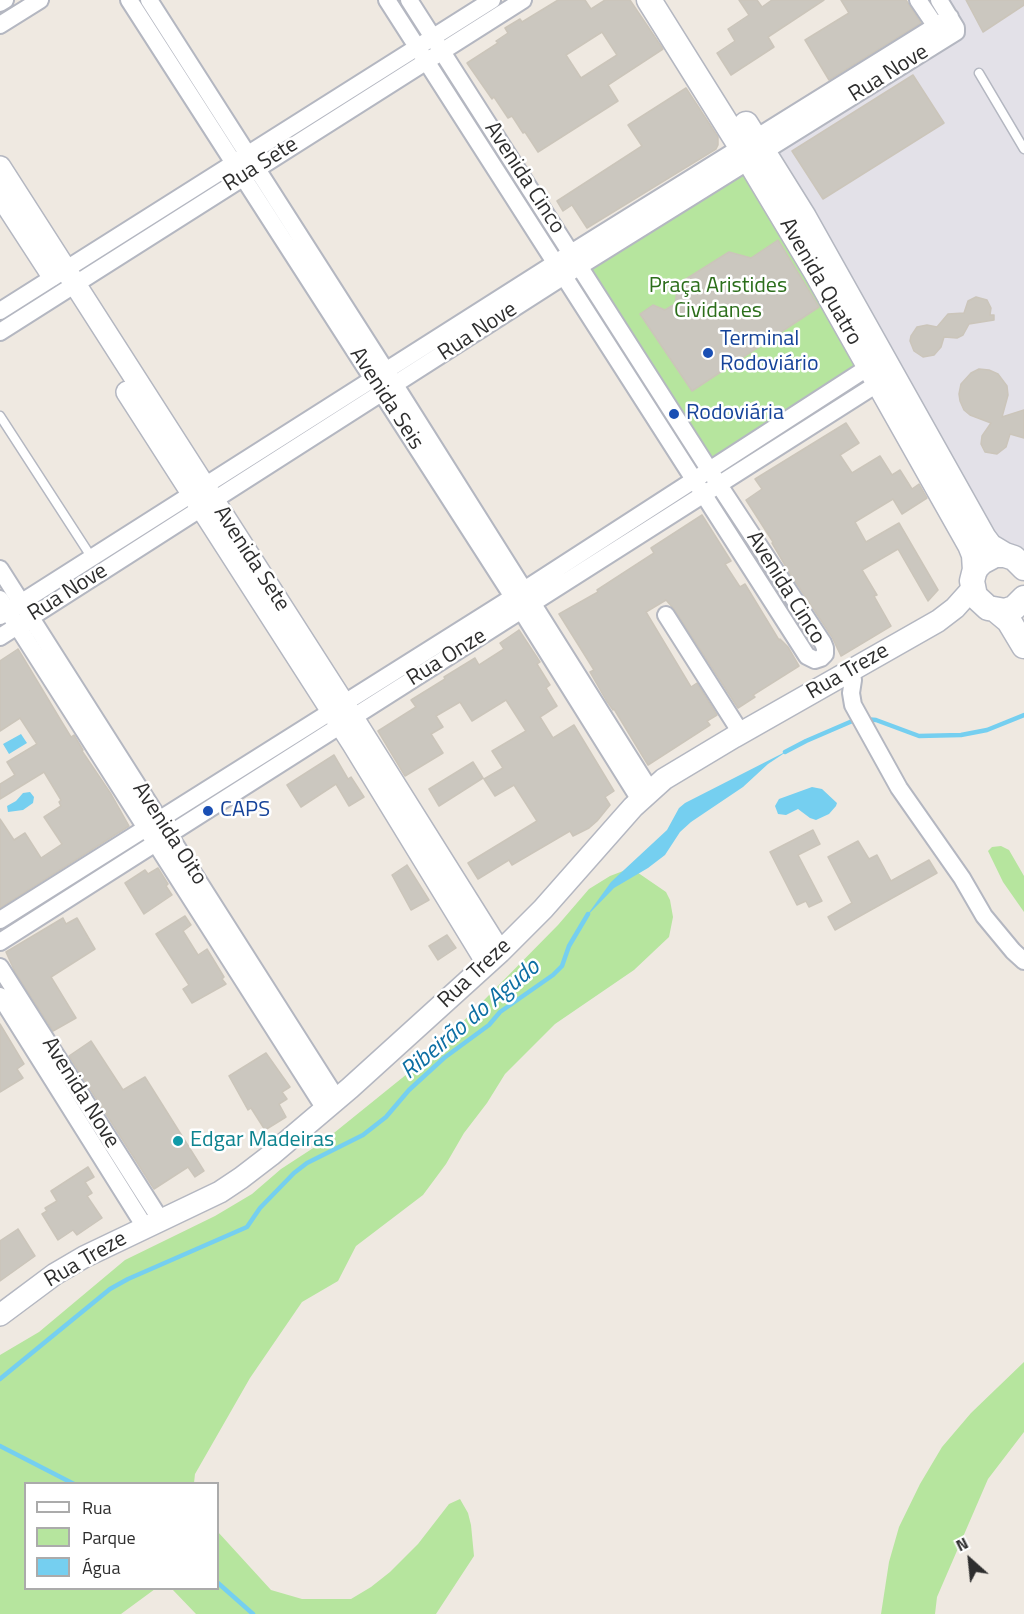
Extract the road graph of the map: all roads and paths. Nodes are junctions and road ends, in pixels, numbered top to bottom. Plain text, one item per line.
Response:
1 (5, 0) edge
2 (40, 0) edge
3 (129, 0) edge
4 (149, 0) edge
5 (387, 0) edge
6 (409, 0) edge
7 (523, 0) edge
8 (649, 0) edge
9 (669, 0) edge
10 (918, 0) edge
11 (939, 0) edge
12 (0, 3) edge
13 (497, 4) edge
14 (0, 25) edge
15 (946, 28) junction
16 (684, 40) junction
17 (438, 45) junction
18 (172, 51) junction
19 (423, 54) junction
20 (979, 73) dead end
21 (492, 128) junction
22 (476, 138) junction
23 (1024, 149) edge
24 (752, 150) junction
25 (246, 166) junction
26 (0, 167) edge
27 (0, 195) edge
28 (576, 260) junction
29 (560, 270) junction
30 (64, 280) junction
31 (0, 311) edge
32 (0, 332) edge
33 (880, 371) junction
34 (384, 383) junction
35 (0, 416) edge
36 (931, 460) junction
37 (710, 470) junction
38 (693, 480) junction
39 (719, 485) junction
40 (703, 495) junction
41 (203, 498) junction
42 (92, 558) junction
43 (1017, 560) edge
44 (0, 569) edge
45 (974, 580) junction
46 (1024, 598) edge
47 (523, 600) junction
48 (992, 610) junction
49 (13, 612) edge
50 (666, 615) dead end
51 (938, 621) junction
52 (0, 637) edge
53 (1024, 646) edge
54 (850, 671) junction
55 (342, 715) junction
56 (741, 733) junction
57 (645, 795) junction
58 (152, 824) junction
59 (162, 840) junction
60 (0, 920) edge
61 (0, 942) edge
62 (494, 957) junction
63 (1024, 960) edge
64 (0, 967) edge
65 (0, 996) edge
66 (331, 1104) junction
67 (153, 1223) junction
68 (0, 1315) edge

1 - 12 street
2 - 14 street
3 - 18 street, Avenida Seis
4 - 18 street, Avenida Seis
5 - 19 street, Avenida Cinco
6 - 17 street, Avenida Cinco
7 - 13 street, Rua Sete
8 - 16 main road, Avenida Quatro
9 - 16 main road, Avenida Quatro
10 - 15 street
11 - 15 street
13 - 17 street, Rua Sete
15 - 24 street, Rua Nove
16 - 24 main road, Avenida Quatro
17 - 19 street, Rua Sete
17 - 21 street, Avenida Cinco
18 - 25 street, Avenida Seis
19 - 22 street, Avenida Cinco
19 - 25 street, Rua Sete
20 - 23 lane
21 - 22 street
21 - 28 street, Avenida Cinco
22 - 29 street, Avenida Cinco
24 - 28 street, Rua Nove
24 - 33 main road, Avenida Quatro
25 - 30 street, Rua Sete
25 - 34 street, Avenida Seis
26 - 30 street, Avenida Sete
27 - 30 street, Avenida Sete
28 - 29 street, Rua Nove
28 - 37 street, Avenida Cinco
29 - 34 street, Rua Nove
29 - 38 street, Avenida Cinco
30 - 31 street, Rua Sete
30 - 32 street, Rua Sete
30 - 41 street, Avenida Sete
33 - 36 main road, Avenida Quatro
33 - 37 street, Rua Onze
33 - 39 street, Rua Onze
34 - 41 street, Rua Nove
34 - 47 street, Avenida Seis
35 - 42 lane
36 - 43 main road, Avenida Quatro
36 - 45 main road, Avenida Quatro
37 - 38 street, Rua Onze
37 - 39 street, Avenida Cinco
38 - 40 street, Avenida Cinco
38 - 47 street, Rua Onze
39 - 40 street, Rua Onze
39 - 40 street, Avenida Cinco
40 - 47 street, Rua Onze
41 - 42 street, Rua Nove
41 - 49 street, Rua Nove
41 - 55 street, Avenida Sete
42 - 49 street, Rua Nove
43 - 45 main road
44 - 49 street, Avenida Oito
45 - 48 main road
45 - 51 street, Rua Treze
46 - 48 main road
47 - 55 street, Rua Onze
47 - 57 street, Avenida Seis
48 - 51 street, Rua Treze
48 - 53 main road
49 - 52 street, Rua Nove
49 - 58 street, Avenida Oito
50 - 56 street
51 - 54 street, Rua Treze
54 - 56 street, Rua Treze
54 - 63 street
55 - 58 street, Rua Onze
55 - 59 street, Rua Onze
55 - 62 street, Avenida Sete
56 - 57 street, Rua Treze
57 - 62 street, Rua Treze
58 - 59 street, Avenida Oito
58 - 60 street, Rua Onze
59 - 61 street, Rua Onze
59 - 66 street, Avenida Oito
62 - 66 street, Rua Treze
64 - 67 street, Avenida Nove
65 - 67 street, Avenida Nove
66 - 67 street, Rua Treze
67 - 68 street, Rua Treze

